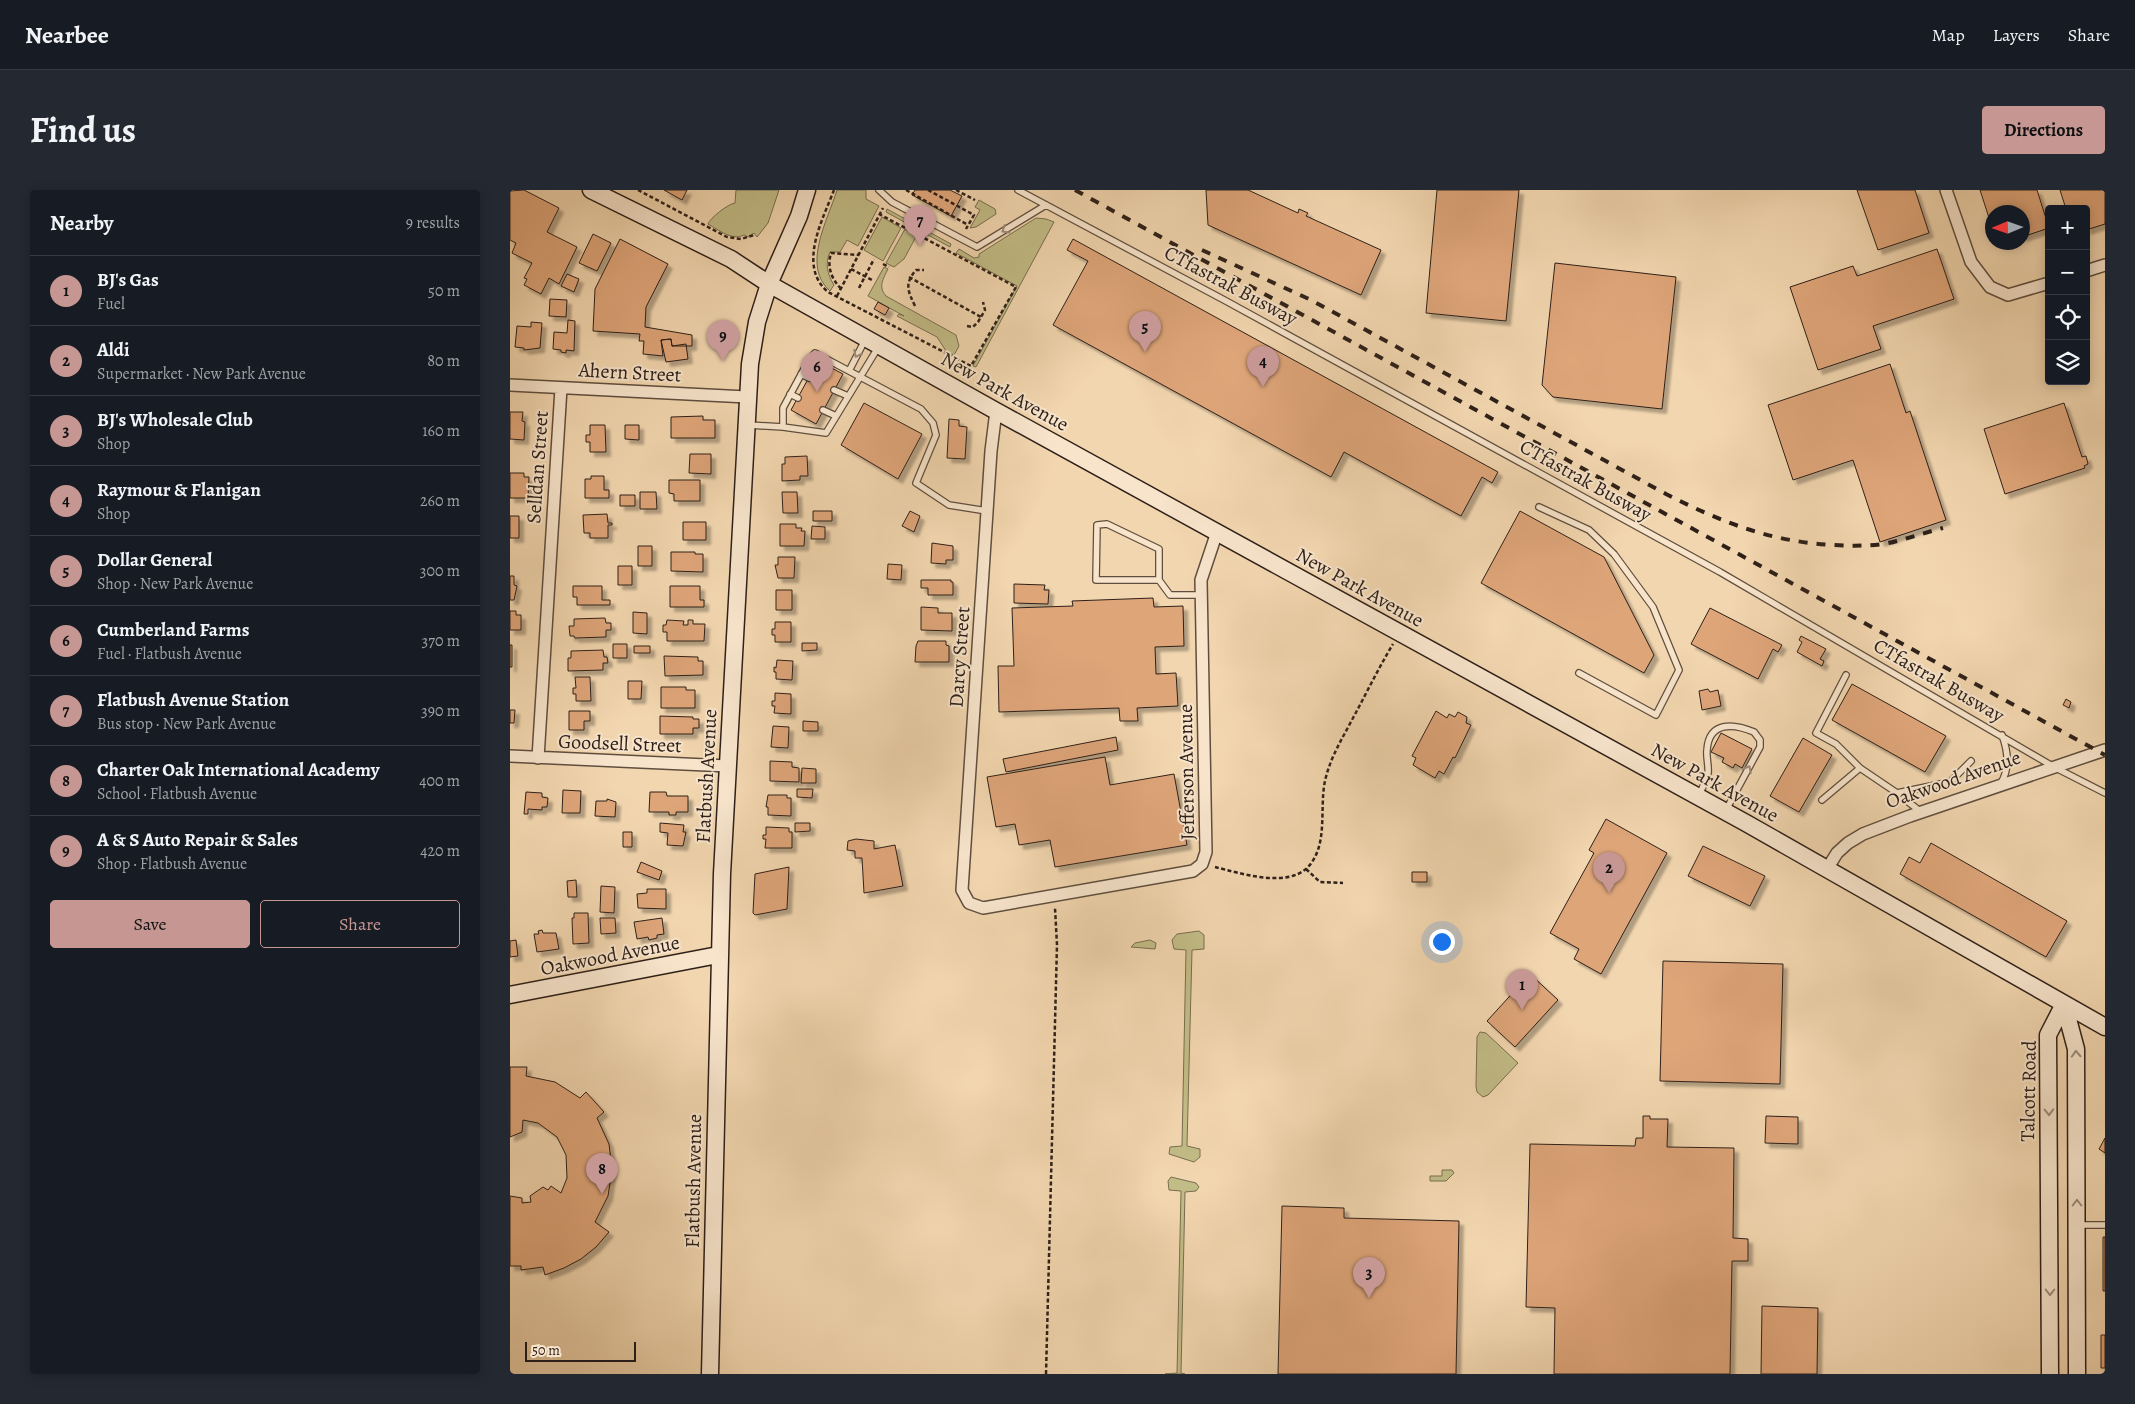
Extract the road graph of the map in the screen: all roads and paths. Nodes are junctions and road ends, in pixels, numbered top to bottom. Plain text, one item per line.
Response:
1 (591, 190) edge
2 (638, 190) edge
3 (807, 190) edge
4 (834, 190) edge
5 (879, 190) edge
6 (906, 190) edge
7 (928, 190) edge
8 (936, 190) edge
9 (956, 190) edge
10 (1018, 190) edge
11 (1946, 190) edge
12 (934, 194) junction
13 (975, 200) dead end
14 (1046, 205) junction
15 (883, 208) dead end
16 (879, 214) junction
17 (968, 225) junction
18 (966, 229) dead end
19 (754, 235) dead end
20 (956, 246) dead end
21 (953, 253) junction
22 (859, 255) junction
23 (874, 258) dead end
24 (883, 264) dead end
25 (2105, 265) edge
26 (889, 267) dead end
27 (852, 269) junction
28 (924, 270) dead end
29 (2090, 270) edge
30 (865, 276) junction
31 (910, 278) junction
32 (874, 281) dead end
33 (769, 284) junction
34 (2045, 284) edge
35 (858, 288) dead end
36 (841, 289) junction
37 (837, 296) junction
38 (983, 302) dead end
39 (915, 306) dead end
40 (981, 317) junction
41 (967, 326) dead end
42 (872, 342) junction
43 (849, 371) junction
44 (801, 374) junction
45 (859, 377) junction
46 (809, 378) dead end
47 (510, 385) edge
48 (561, 388) junction
49 (834, 390) dead end
50 (790, 394) junction
51 (848, 396) junction
52 (747, 397) junction
53 (798, 398) dead end
54 (823, 410) dead end
55 (996, 411) junction
56 (836, 416) junction
57 (746, 425) junction
58 (783, 427) junction
59 (1539, 507) dead end
60 (987, 511) junction
61 (1217, 532) junction
62 (1159, 580) junction
63 (1201, 595) junction
64 (1399, 633) junction
65 (1579, 672) dead end
66 (1846, 675) dead end
67 (2002, 735) junction
68 (2105, 750) edge
69 (510, 756) edge
70 (538, 758) junction
71 (1971, 762) dead end
72 (728, 766) junction
73 (2054, 767) junction
74 (1860, 768) junction
75 (1999, 786) junction
76 (1897, 793) junction
77 (2105, 793) edge
78 (1698, 797) junction
79 (1822, 800) dead end
80 (1726, 812) junction
81 (1921, 812) junction
82 (1202, 864) junction
83 (1306, 869) junction
84 (1827, 869) junction
85 (1343, 883) dead end
86 (1055, 896) junction
87 (969, 903) joint
88 (718, 956) junction
89 (510, 996) edge
90 (2064, 1004) junction
91 (2105, 1027) edge
92 (2076, 1225) junction
93 (2105, 1225) edge
94 (2050, 1256) junction
95 (2077, 1256) junction
96 (710, 1374) edge
97 (1046, 1374) edge
98 (2050, 1374) edge
99 (2076, 1374) edge

1 - 33 street, New Park Avenue
2 - 19 path
3 - 33 street, Flatbush Avenue
4 - 37 path
14 -> 5 lane
6 - 17 path
7 - 12 path
8 - 12 path
9 - 13 path
10 - 14 lane, CTfastrak Busway
11 - 34 street
12 - 17 path
14 - 67 lane, CTfastrak Busway
15 - 16 path
16 - 21 path
16 - 22 path
17 - 18 path
20 - 21 path
21 - 37 path
22 - 27 path
22 - 36 path
23 - 30 path
24 - 26 path
25 - 29 street
27 - 30 path
27 - 36 path
28 - 31 path
30 - 32 path
30 - 35 path
31 - 39 path
31 - 40 path
33 - 42 street, New Park Avenue
33 - 52 street, Flatbush Avenue
36 - 37 path
38 - 40 path
40 - 41 path
42 -> 43 lane
42 - 45 lane
42 - 55 street, New Park Avenue
43 - 44 lane
43 - 45 lane
44 - 46 lane
44 - 50 lane
45 - 51 lane
45 - 60 lane
47 - 48 street, Ahern Street
48 - 52 street, Ahern Street
48 - 70 street, Selldan Street
49 - 51 lane
50 - 53 lane
50 - 58 lane
51 - 56 lane
52 - 57 street, Flatbush Avenue
54 - 56 lane
55 - 60 street, Darcy Street
55 - 61 street, New Park Avenue
56 - 58 lane
57 - 58 lane
57 - 72 street, Flatbush Avenue
59 - 65 lane
60 - 87 street, Darcy Street
61 - 63 street, Jefferson Avenue
61 - 64 street, New Park Avenue
62 - 62 lane
62 - 63 lane
63 - 82 street, Jefferson Avenue
64 - 78 street, New Park Avenue
64 - 83 path
66 - 74 lane
67 - 73 lane, CTfastrak Busway
67 - 75 lane
68 - 73 street, Oakwood Avenue
69 - 70 street, Goodsell Street
70 - 72 street, Goodsell Street
71 - 76 lane
72 - 88 street, Flatbush Avenue
73 - 75 street, Oakwood Avenue
73 - 77 lane, CTfastrak Busway
74 - 76 lane
74 - 79 lane
75 - 81 street, Oakwood Avenue
76 - 81 lane
78 - 80 street, New Park Avenue
80 -> 78 lane
80 - 84 street, New Park Avenue
81 - 84 street, Oakwood Avenue
82 - 83 path
82 - 86 street, Jefferson Avenue
83 - 85 path
84 - 90 street, New Park Avenue
86 - 87 street, Jefferson Avenue
86 - 97 path
88 - 89 street, Oakwood Avenue
88 - 96 street, Flatbush Avenue
90 - 91 street, New Park Avenue
92 -> 90 street
90 -> 94 street, Talcott Road
92 - 93 lane
92 - 95 street
94 - 95 street
94 -> 98 street, Talcott Road
95 - 99 street

